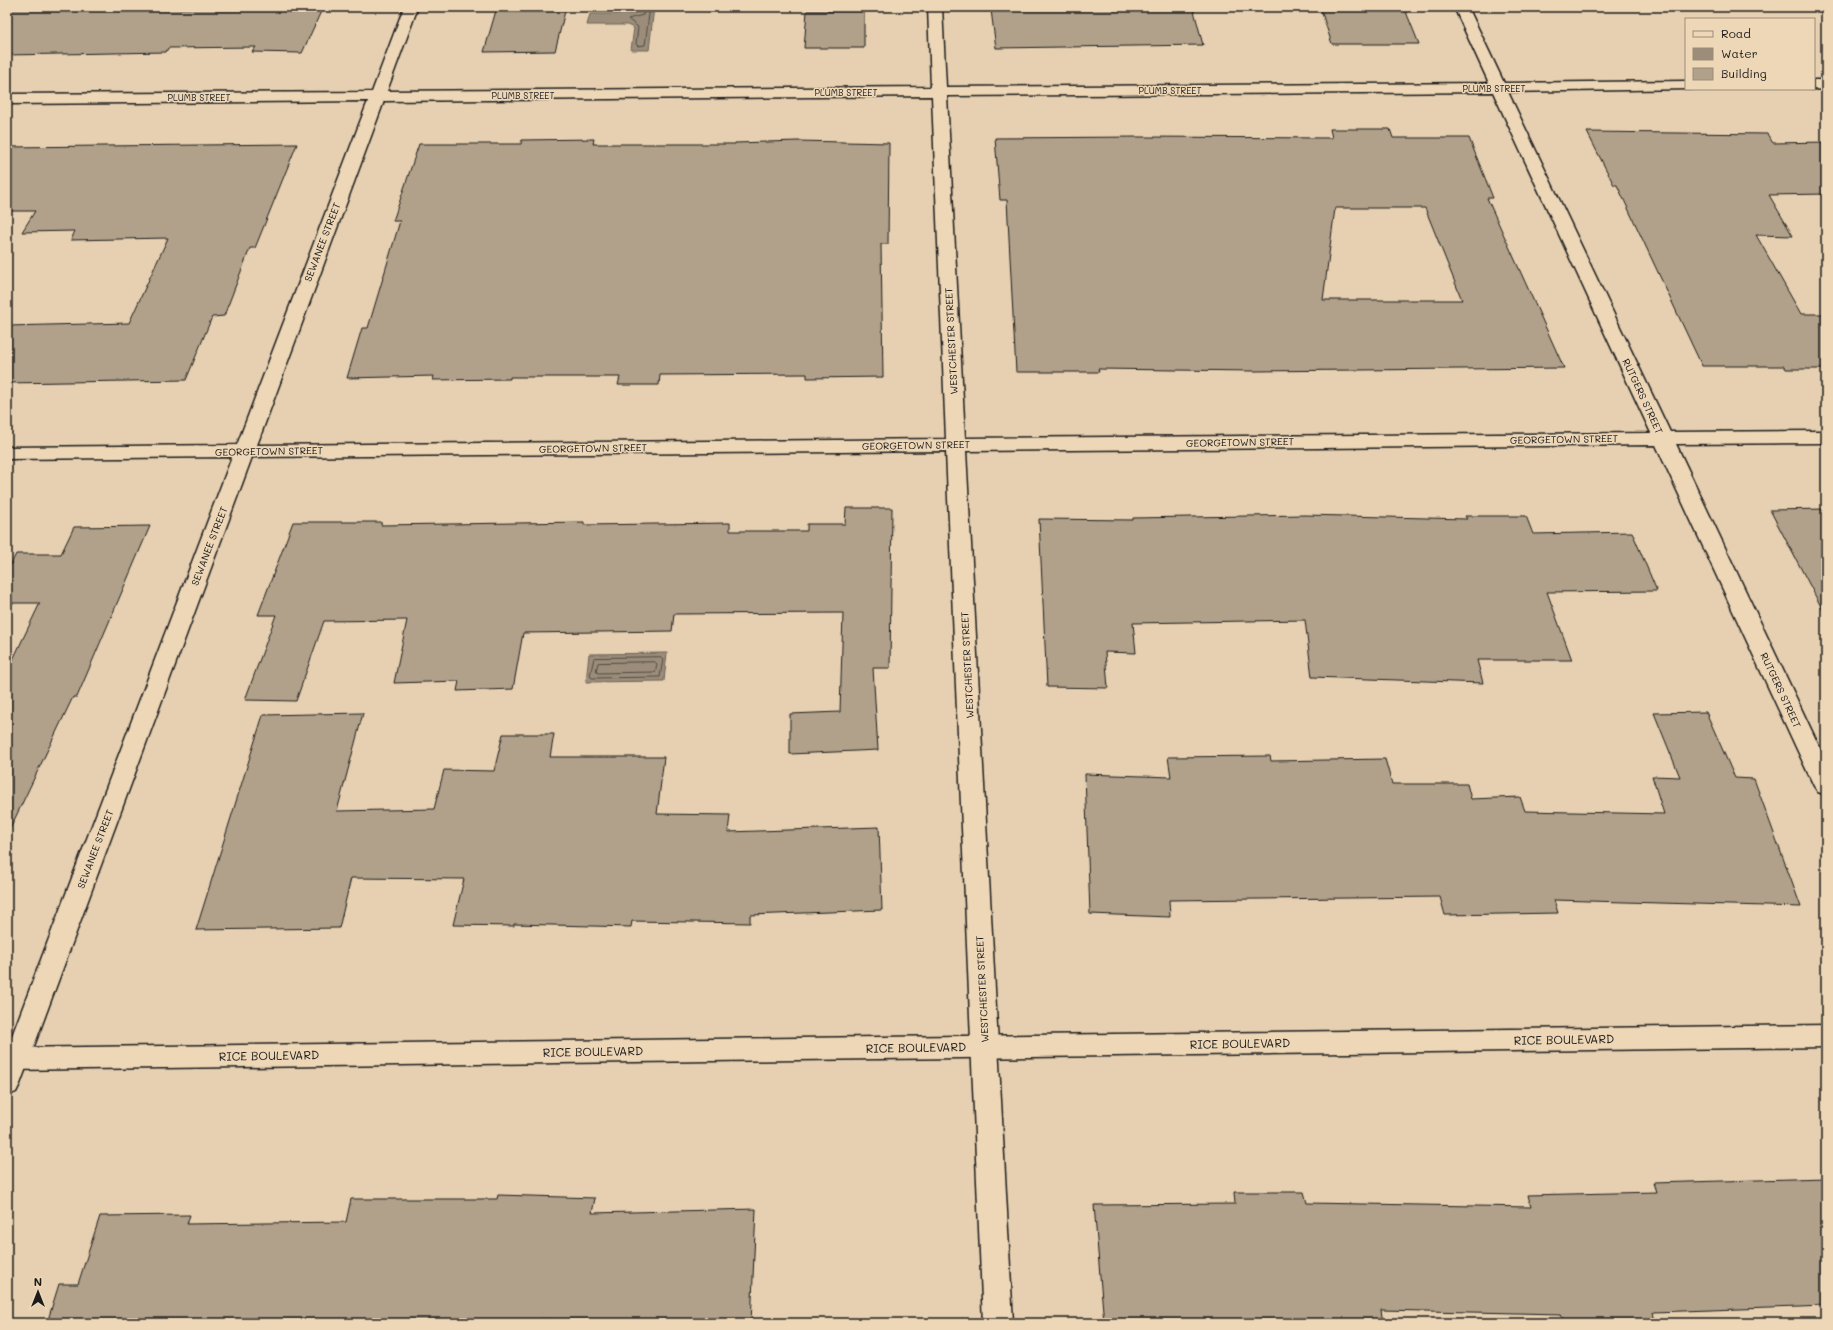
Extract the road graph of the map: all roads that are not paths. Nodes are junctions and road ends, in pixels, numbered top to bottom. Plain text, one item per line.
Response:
1 (411, 7) edge
2 (935, 7) edge
3 (1461, 7) edge
4 (1815, 85) edge
5 (1826, 85) edge
6 (1685, 86) edge
7 (1498, 88) junction
8 (939, 92) junction
9 (377, 96) junction
10 (7, 98) edge
11 (1826, 437) edge
12 (1663, 438) junction
13 (956, 445) junction
14 (244, 451) junction
15 (7, 453) edge
16 (1826, 786) edge
17 (1826, 1036) edge
18 (985, 1046) junction
19 (12, 1059) edge
20 (7, 1084) edge
21 (998, 1323) edge

1 - 9 street, SEWANEE STREET
2 - 8 street, WESTCHESTER STREET
3 - 7 street, RUTGERS STREET
4 - 5 street
6 - 7 street, PLUMB STREET
7 - 8 street, PLUMB STREET
7 - 12 street, RUTGERS STREET
8 - 9 street, PLUMB STREET
8 - 13 street, WESTCHESTER STREET
9 - 10 street, PLUMB STREET
9 - 14 street, SEWANEE STREET
11 - 12 street, GEORGETOWN STREET
12 - 13 street, GEORGETOWN STREET
12 - 16 street, RUTGERS STREET
13 - 14 street, GEORGETOWN STREET
13 - 18 street, WESTCHESTER STREET
14 - 15 street, GEORGETOWN STREET
14 - 19 street, SEWANEE STREET
17 - 18 street, RICE BOULEVARD
18 - 19 street, RICE BOULEVARD
18 - 21 street, WESTCHESTER STREET
19 - 20 street, SEWANEE STREET

